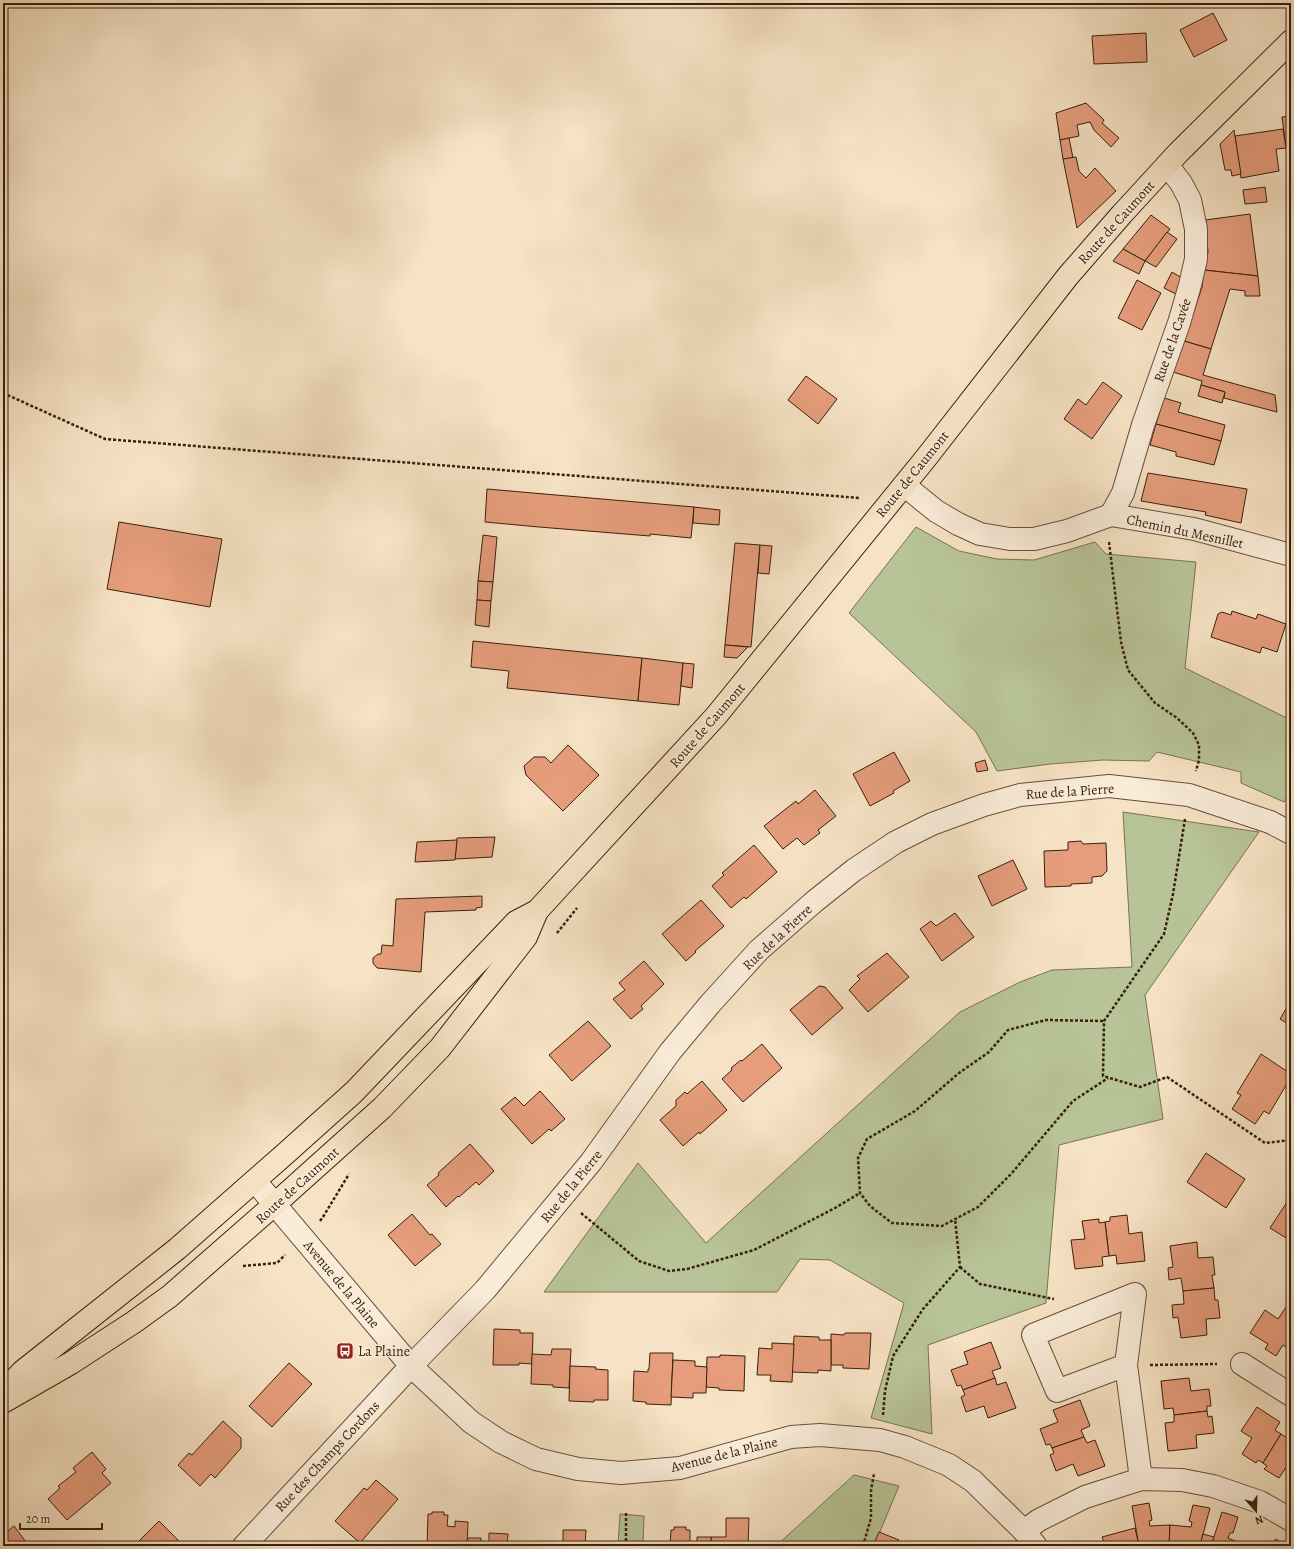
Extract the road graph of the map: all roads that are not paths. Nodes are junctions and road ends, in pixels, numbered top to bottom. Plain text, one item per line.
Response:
1 (1291, 42) edge
2 (1167, 165) junction
3 (898, 493) junction
4 (1111, 515) junction
5 (1291, 555) edge
6 (1291, 833) edge
7 (537, 911) junction
8 (255, 1181) junction
9 (275, 1204) junction
10 (1242, 1364) road end
11 (1126, 1365) junction
12 (411, 1366) junction
13 (3, 1391) edge
14 (1291, 1395) edge
15 (3, 1402) edge
16 (1141, 1479) junction
17 (1291, 1520) edge
18 (1030, 1539) edge
19 (244, 1546) edge

1 - 2 main road, Route de Caumont
2 - 3 main road, Route de Caumont
2 - 4 street, Rue de la Cavée
3 - 4 street, Chemin du Mesnillet
3 - 7 main road, Route de Caumont
4 - 5 street, Chemin du Mesnillet
6 - 12 street, Rue de la Pierre
7 - 8 main road, Route de Caumont
7 - 9 main road, Route de Caumont
8 - 9 street, Avenue de la Plaine
8 - 13 main road, Route de Caumont
9 - 12 street, Avenue de la Plaine
9 - 15 main road, Route de Caumont
10 - 14 street
11 - 11 street
11 - 16 street
12 - 18 street, Avenue de la Plaine
12 - 19 street, Rue des Champs Cordons
16 - 17 street
16 - 18 street

